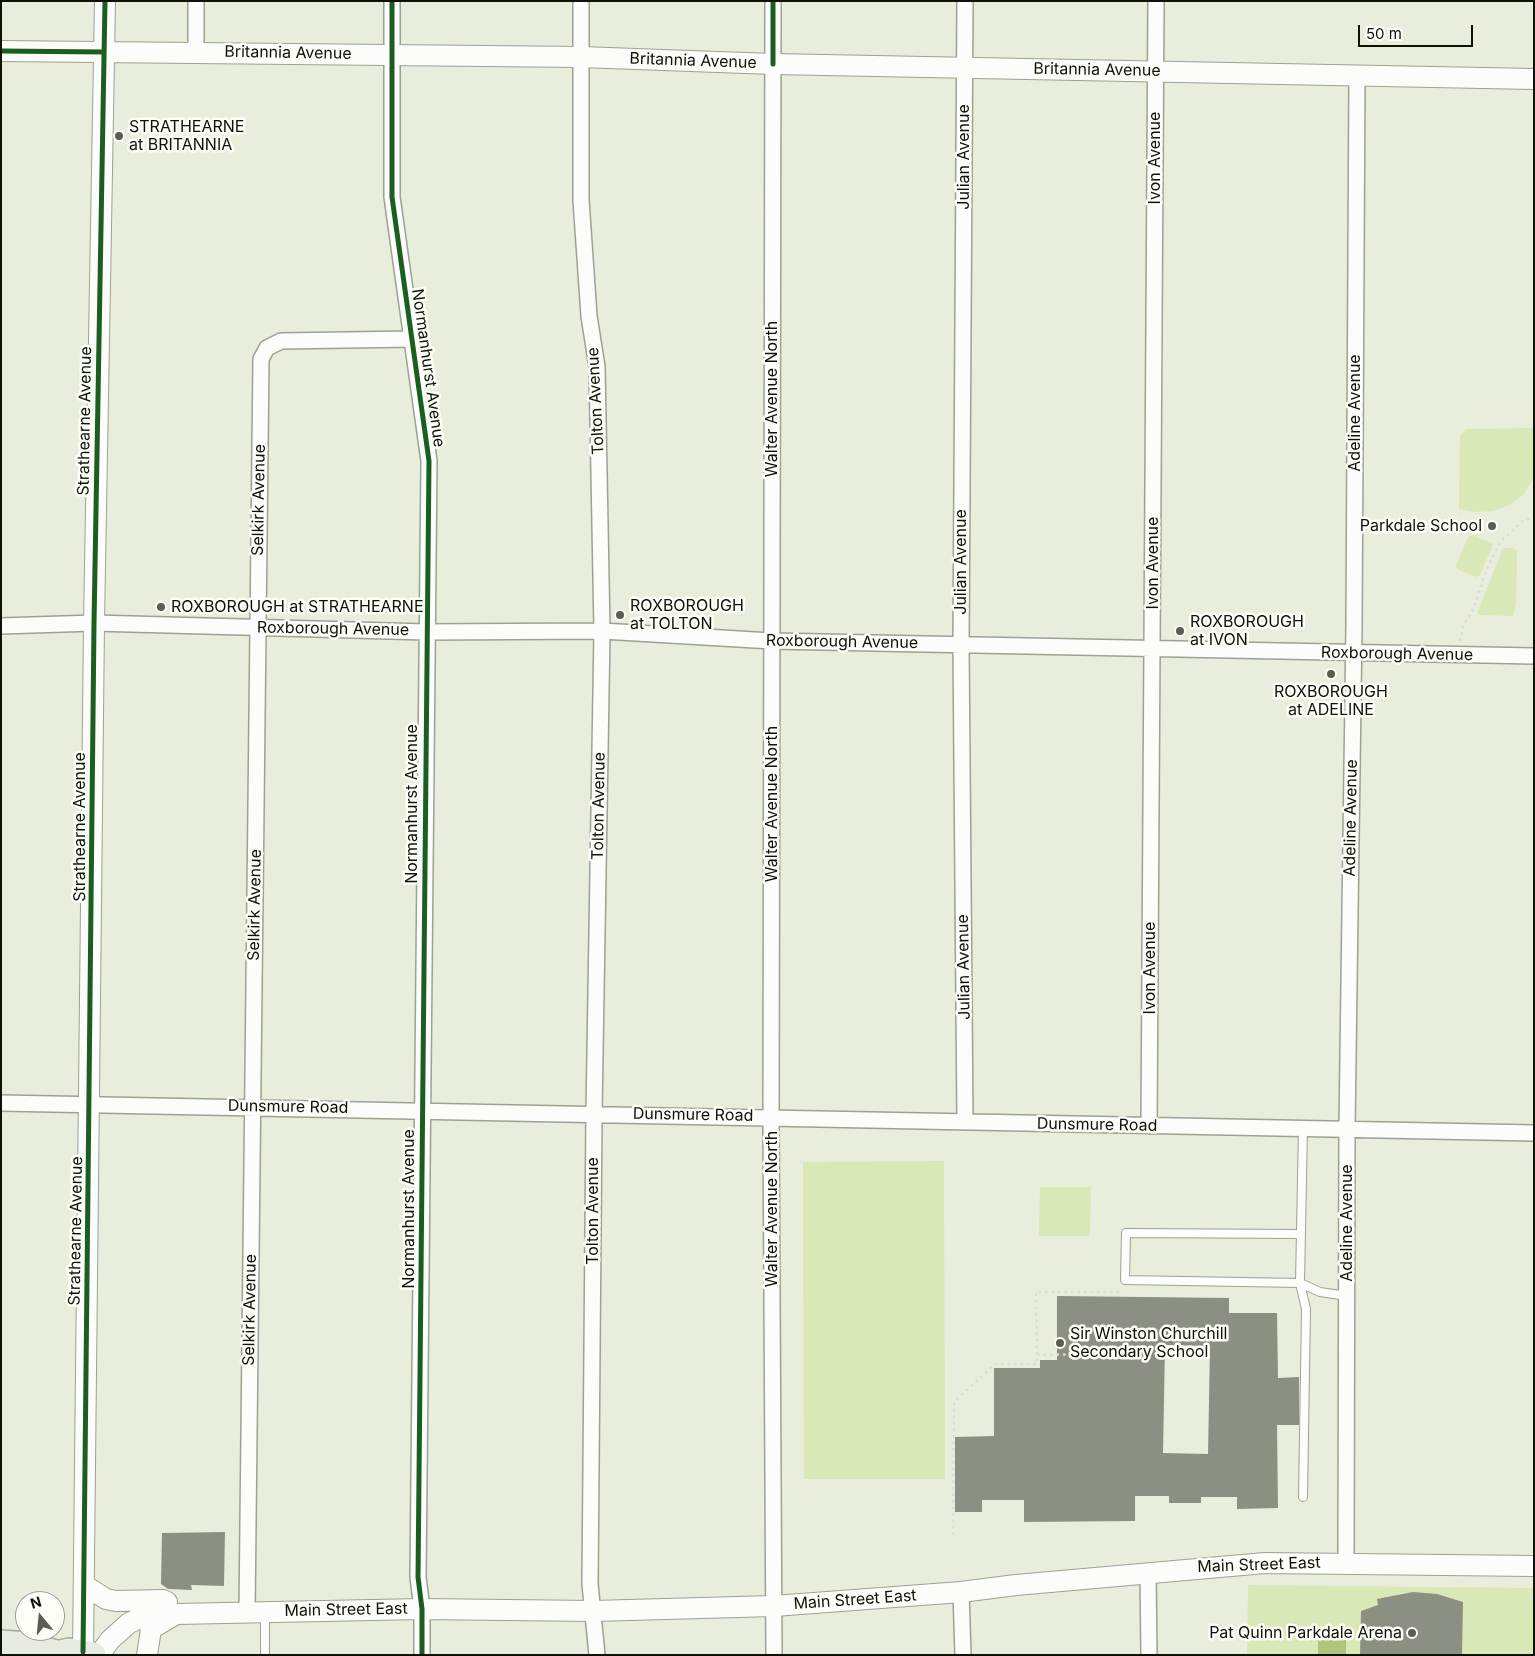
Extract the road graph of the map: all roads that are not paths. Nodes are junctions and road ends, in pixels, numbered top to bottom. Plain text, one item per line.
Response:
1 (105, 1) edge
2 (196, 1) edge
3 (392, 1) edge
4 (581, 1) edge
5 (773, 1) edge
6 (965, 1) edge
7 (1156, 1) edge
8 (1, 52) edge
9 (104, 52) junction
10 (196, 52) junction
11 (392, 55) junction
12 (581, 57) junction
13 (773, 64) junction
14 (965, 68) junction
15 (1156, 71) junction
16 (1357, 74) junction
17 (1534, 79) edge
18 (412, 339) junction
19 (94, 623) junction
20 (1, 626) edge
21 (258, 628) junction
22 (602, 631) junction
23 (426, 632) junction
24 (772, 641) junction
25 (961, 645) junction
26 (1153, 649) junction
27 (1353, 653) junction
28 (1534, 656) edge
29 (1, 1103) edge
30 (90, 1104) junction
31 (253, 1107) junction
32 (422, 1110) junction
33 (594, 1113) junction
34 (771, 1116) junction
35 (965, 1122) junction
36 (1149, 1126) junction
37 (1303, 1127) junction
38 (1347, 1128) junction
39 (1534, 1133) edge
40 (1301, 1234) junction
41 (1300, 1284) junction
42 (1347, 1296) junction
43 (1303, 1497) dead end
44 (1346, 1562) junction
45 (1534, 1566) edge
46 (1148, 1572) junction
47 (84, 1585) junction
48 (962, 1592) junction
49 (774, 1606) junction
50 (422, 1609) junction
51 (256, 1611) junction
52 (593, 1611) junction
53 (186, 1614) junction
54 (1, 1642) edge
55 (54, 1654) edge
56 (92, 1654) edge
57 (147, 1655) edge
58 (265, 1655) edge
59 (422, 1655) edge
60 (597, 1655) edge
61 (774, 1655) edge
62 (963, 1655) edge
63 (1149, 1655) edge

1 - 9 street, Strathearne Avenue
2 - 10 street
3 - 11 street, Normanhurst Avenue
4 - 12 street, Tolton Avenue
5 - 13 street, Walter Avenue North
6 - 14 street, Julian Avenue
7 - 15 street, Ivon Avenue
8 - 9 street, Britannia Avenue
9 - 10 street, Britannia Avenue
9 - 19 street, Strathearne Avenue
10 - 11 street, Britannia Avenue
11 - 12 street, Britannia Avenue
11 - 18 street, Normanhurst Avenue
12 - 13 street, Britannia Avenue
12 - 22 street, Tolton Avenue
13 - 14 street, Britannia Avenue
13 - 24 street, Walter Avenue North
14 - 15 street, Britannia Avenue
14 - 25 street, Julian Avenue
15 - 16 street, Britannia Avenue
15 - 26 street, Ivon Avenue
16 - 17 street, Britannia Avenue
16 - 27 street, Adeline Avenue
18 - 21 street, Selkirk Avenue
18 - 23 street, Normanhurst Avenue
19 - 20 street, Roxborough Avenue
19 - 21 street, Roxborough Avenue
19 - 30 street, Strathearne Avenue
21 - 23 street, Roxborough Avenue
21 - 31 street, Selkirk Avenue
22 - 23 street, Roxborough Avenue
22 - 24 street, Roxborough Avenue
22 - 33 street, Tolton Avenue
23 - 32 street, Normanhurst Avenue
24 - 25 street, Roxborough Avenue
24 - 34 street, Walter Avenue North
25 - 26 street, Roxborough Avenue
25 - 35 street, Julian Avenue
26 - 27 street, Roxborough Avenue
26 - 36 street, Ivon Avenue
27 - 28 street, Roxborough Avenue
27 - 38 street, Adeline Avenue
29 - 30 street, Dunsmure Road
30 - 31 street, Dunsmure Road
30 - 47 street, Strathearne Avenue
31 - 32 street, Dunsmure Road
31 - 51 street, Selkirk Avenue
32 - 33 street, Dunsmure Road
32 - 50 street, Normanhurst Avenue
33 - 34 street, Dunsmure Road
33 - 52 street, Tolton Avenue
34 - 35 street, Dunsmure Road
34 - 49 street, Walter Avenue North
35 - 36 street, Dunsmure Road
36 - 37 street, Dunsmure Road
37 - 38 street, Dunsmure Road
37 - 40 lane
38 - 39 street, Dunsmure Road
38 - 42 street, Adeline Avenue
40 - 41 lane
40 - 41 lane
41 - 42 lane
41 - 43 lane
42 - 44 street, Adeline Avenue
44 - 45 street, Main Street East
44 - 46 street, Main Street East
46 - 48 street, Main Street East
46 - 63 street
47 - 53 street
47 - 56 street, Strathearne Avenue
48 - 49 street, Main Street East
48 - 62 street
49 - 52 street, Main Street East
49 - 61 street, Walter Avenue North
50 - 51 street, Main Street East
50 - 52 street, Main Street East
50 - 59 street, Normanhurst Avenue
51 - 53 street, Main Street East
51 - 58 lane
52 - 60 street, Tolton Avenue
53 - 56 street, Main Street East
53 - 57 street, Main Street East
54 - 55 main road
55 - 56 main road

